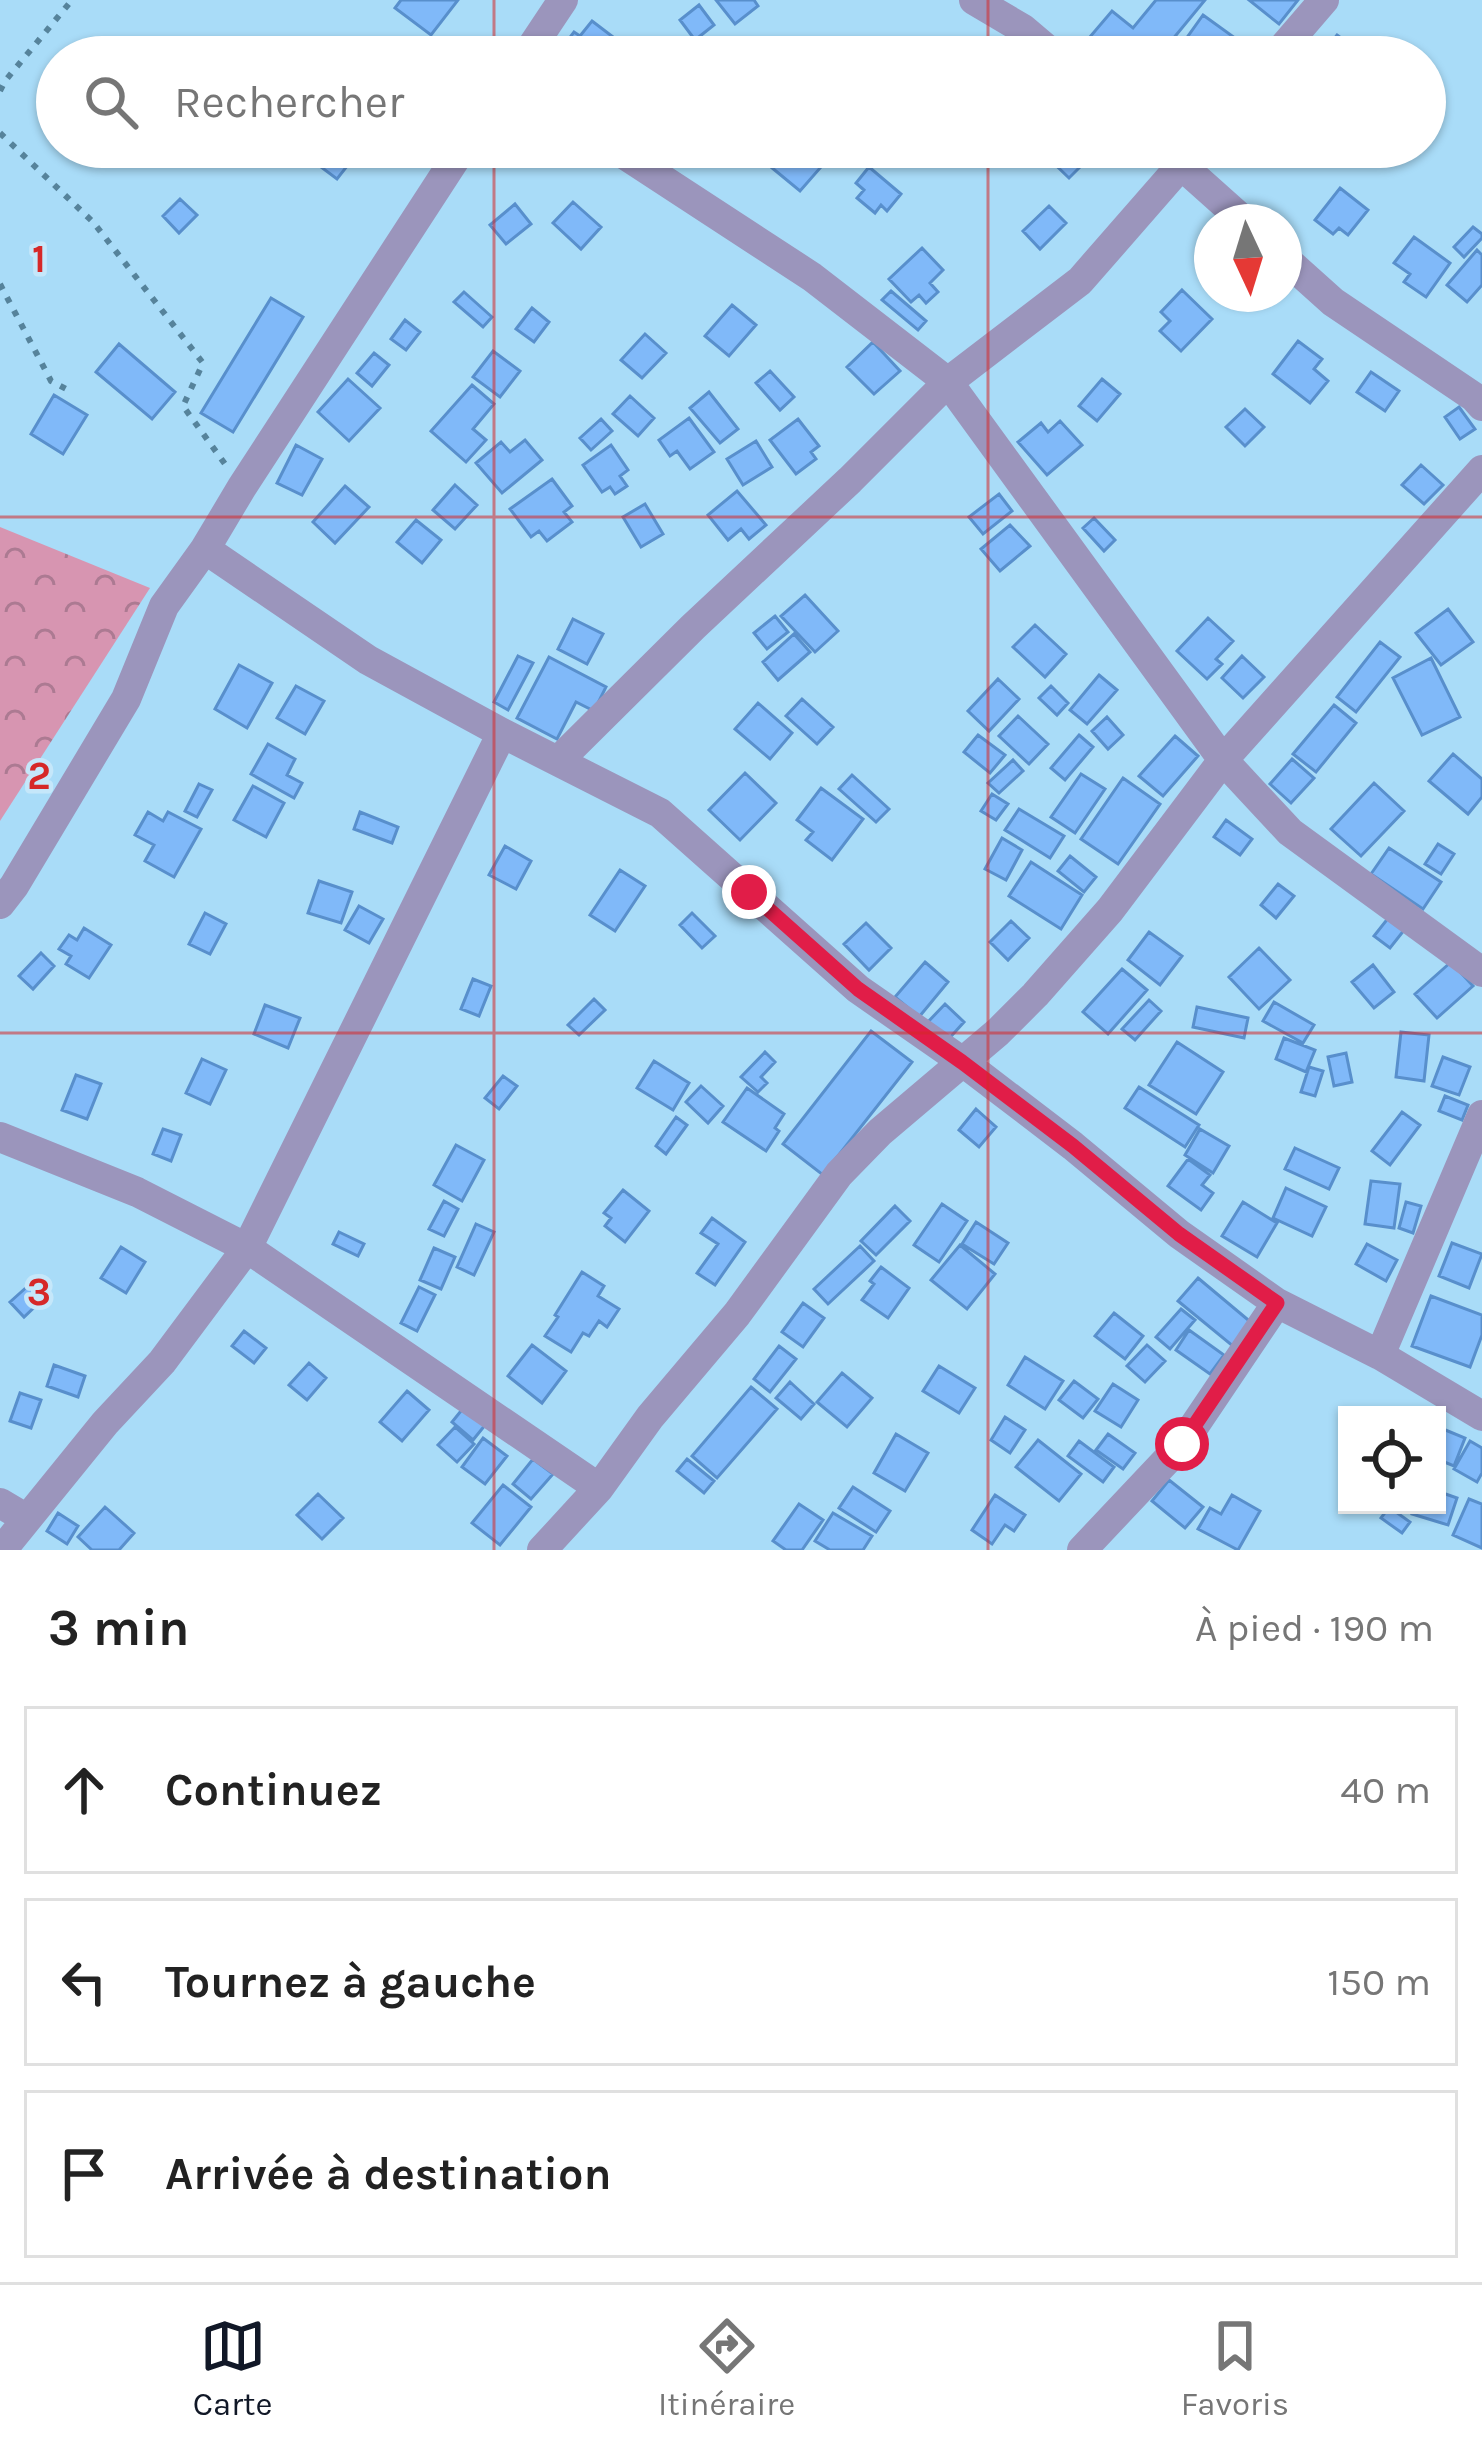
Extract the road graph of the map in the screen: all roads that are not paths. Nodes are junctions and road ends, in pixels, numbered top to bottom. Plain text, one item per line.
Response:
1 (563, 0) edge
2 (974, 0) edge
3 (1324, 0) edge
4 (539, 36) edge
5 (1031, 36) edge
6 (1293, 36) edge
7 (449, 168) edge
8 (645, 168) edge
9 (1168, 168) edge
10 (1194, 168) edge
11 (1228, 204) edge
12 (1302, 274) edge
13 (948, 382) junction
14 (1482, 406) edge
15 (1482, 470) edge
16 (206, 549) junction
17 (502, 734) junction
18 (1223, 760) junction
19 (558, 761) junction
20 (0, 904) edge
21 (1482, 972) edge
22 (962, 1062) junction
23 (1482, 1115) edge
24 (0, 1137) edge
25 (247, 1248) junction
26 (1277, 1303) junction
27 (1380, 1355) junction
28 (1482, 1416) edge
29 (599, 1488) junction
30 (0, 1503) edge
31 (28, 1519) junction
32 (2, 1550) edge
33 (542, 1550) edge
34 (1082, 1550) edge

1 - 4 street
2 - 5 street
3 - 6 street
7 - 16 street
8 - 13 street
9 - 13 street
10 - 11 street
12 - 14 street
13 - 18 street
13 - 19 street
15 - 18 street
16 - 17 street
16 - 20 street
17 - 19 street
17 - 25 street
18 - 21 street
18 - 22 street
19 - 22 street
22 - 26 street
22 - 29 street
23 - 27 street
24 - 25 street
25 - 29 street
25 - 31 street
26 - 27 street
26 - 34 street
27 - 28 street
29 - 33 street
30 - 31 street
31 - 32 street

